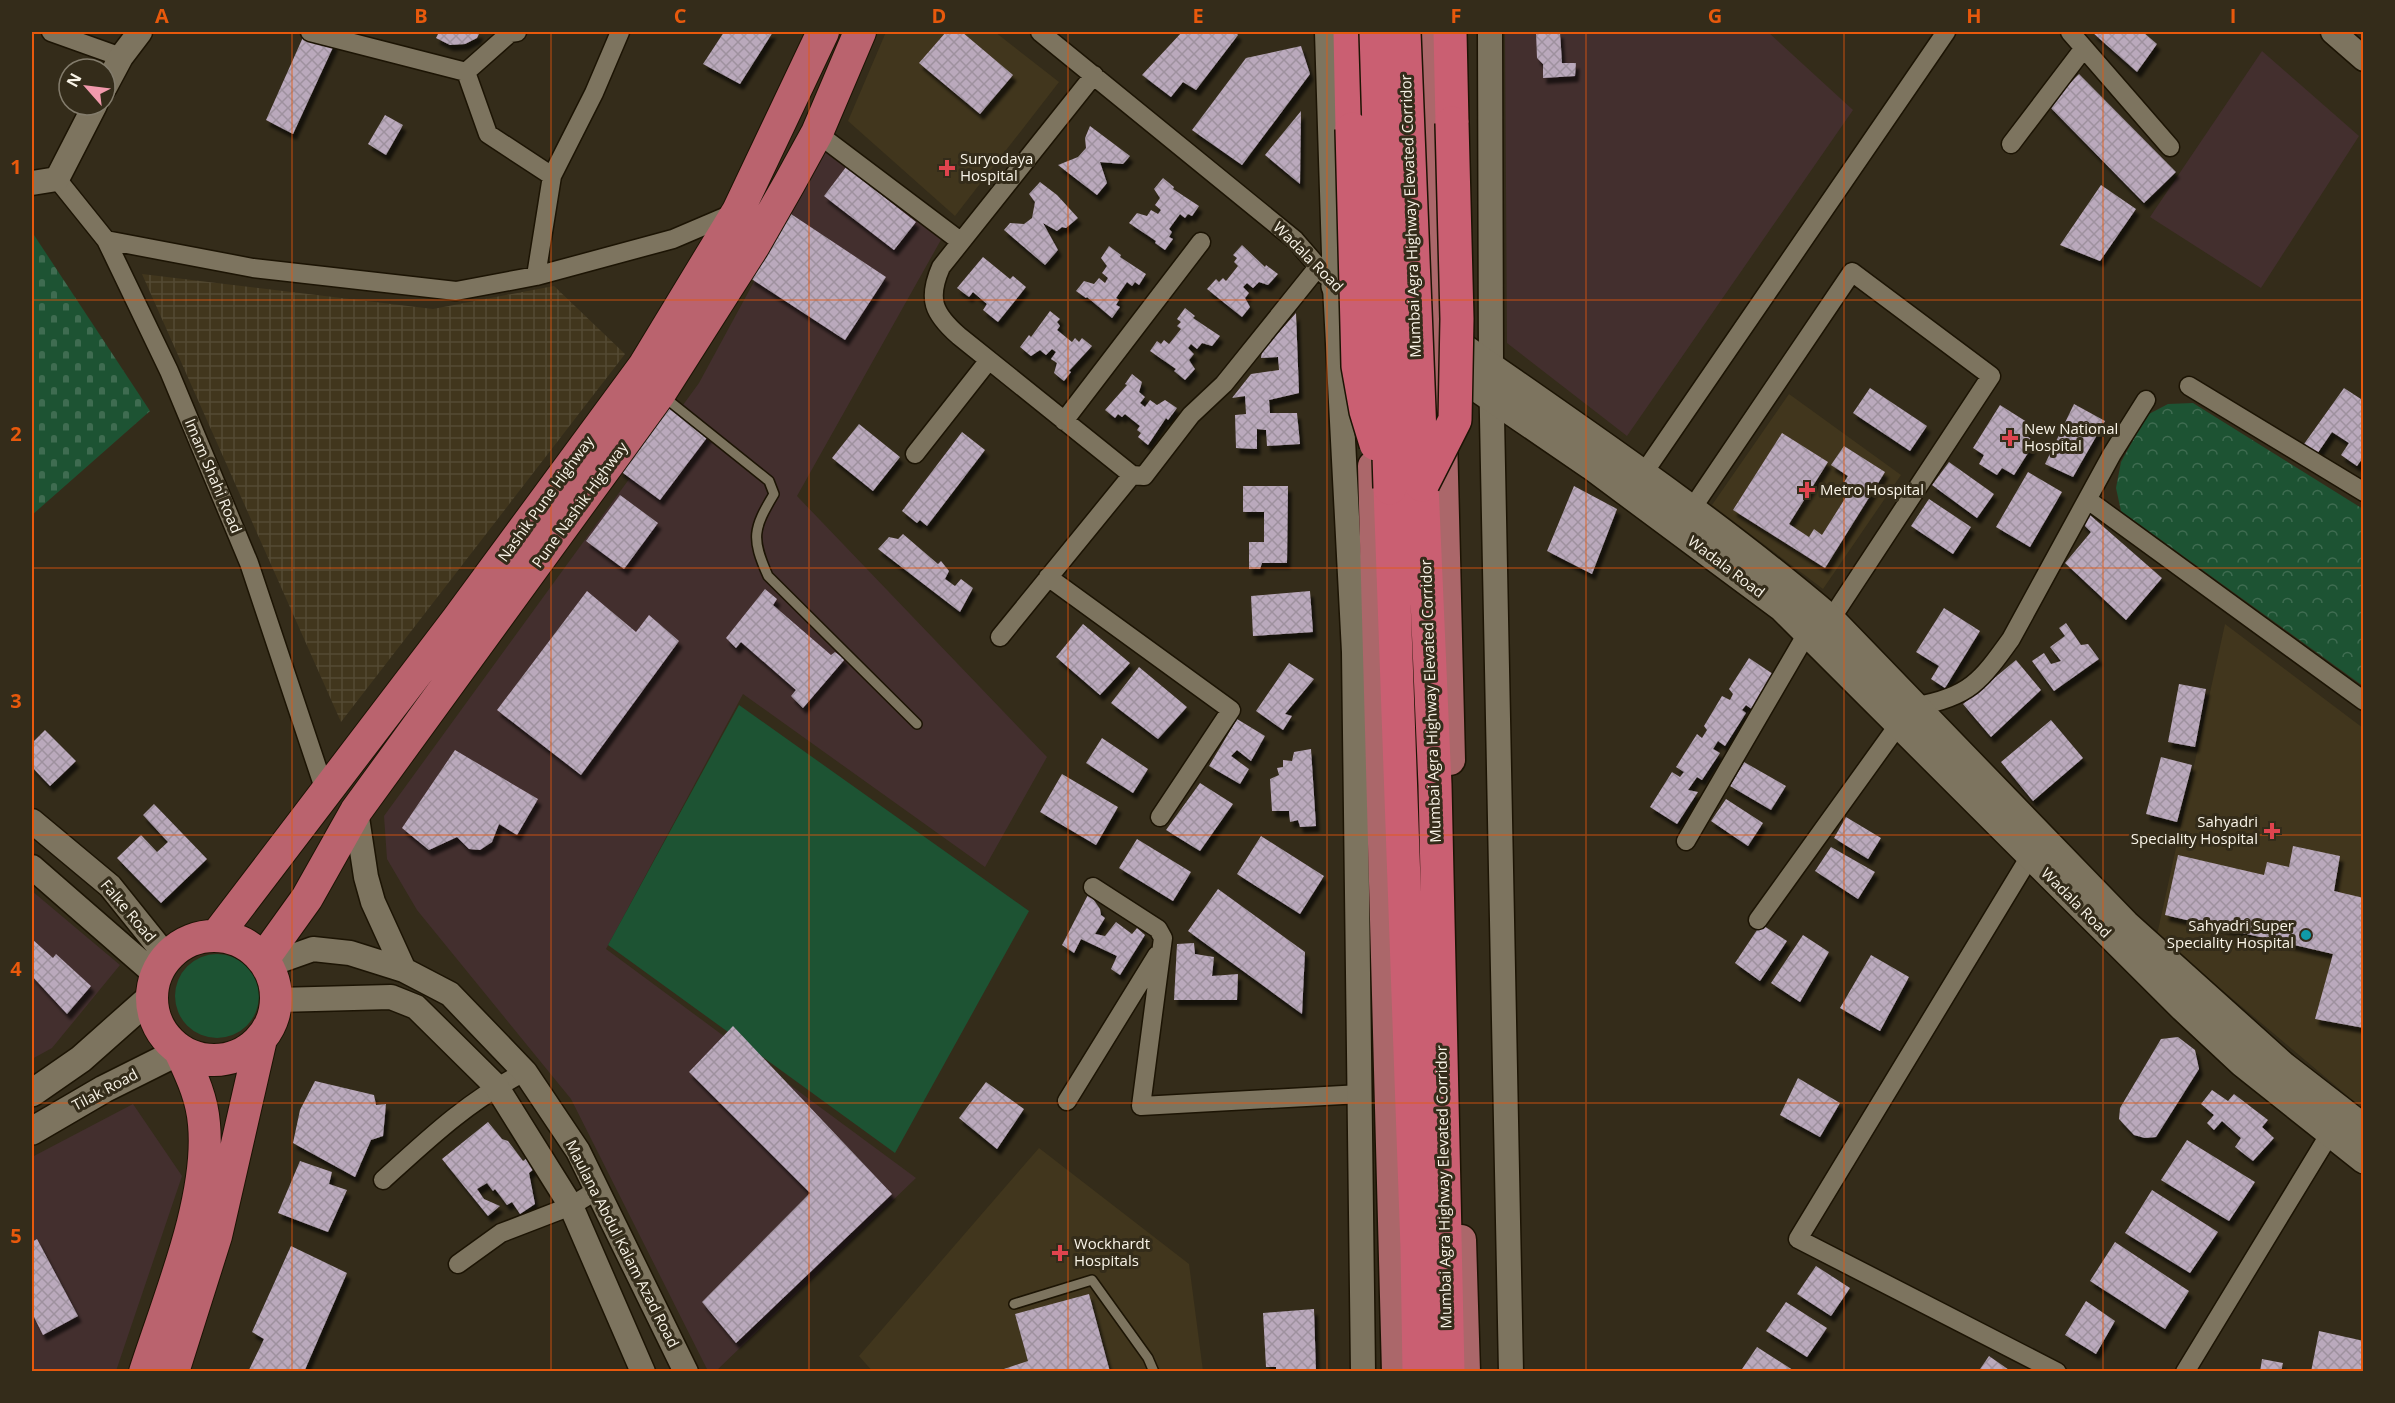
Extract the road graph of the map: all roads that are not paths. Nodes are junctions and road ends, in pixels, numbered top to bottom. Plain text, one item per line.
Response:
1 (51, 32) edge
2 (140, 32) edge
3 (310, 32) edge
4 (512, 32) edge
5 (620, 32) edge
6 (823, 32) edge
7 (860, 32) edge
8 (1040, 32) edge
9 (1327, 32) edge
10 (1350, 32) edge
11 (1363, 32) edge
12 (1376, 32) edge
13 (1404, 32) edge
14 (1432, 32) edge
15 (1450, 32) edge
16 (1490, 32) edge
17 (1946, 32) edge
18 (2070, 32) edge
19 (2333, 32) edge
20 (2084, 48) junction
21 (121, 57) junction
22 (2364, 59) edge
23 (117, 64) edge
24 (466, 72) junction
25 (1094, 75) junction
26 (89, 117) edge
27 (817, 134) junction
28 (2011, 144) dead end
29 (2170, 147) dead end
30 (552, 176) junction
31 (57, 179) junction
32 (32, 183) edge
33 (738, 211) junction
34 (106, 240) junction
35 (960, 241) junction
36 (1201, 242) dead end
37 (1329, 271) junction
38 (536, 276) junction
39 (1369, 299) junction
40 (1439, 330) junction
41 (989, 360) junction
42 (1440, 363) junction
43 (1491, 367) junction
44 (2189, 386) dead end
45 (660, 393) junction
46 (1492, 398) junction
47 (2146, 400) dead end
48 (1065, 421) junction
49 (915, 454) dead end
50 (1643, 474) junction
51 (1132, 475) junction
52 (1422, 484) junction
53 (1390, 488) junction
54 (2364, 492) edge
55 (2088, 500) junction
56 (1691, 510) junction
57 (1048, 577) junction
58 (1831, 619) junction
59 (1806, 635) junction
60 (999, 637) dead end
61 (2364, 701) edge
62 (1908, 715) junction
63 (917, 724) dead end
64 (326, 794) junction
65 (356, 811) junction
66 (1160, 817) dead end
67 (32, 821) edge
68 (1686, 840) dead end
69 (2035, 847) junction
70 (32, 867) edge
71 (1093, 887) dead end
72 (1758, 920) dead end
73 (218, 935) junction
74 (1161, 948) junction
75 (266, 961) junction
76 (404, 970) junction
77 (158, 976) junction
78 (277, 1000) junction
79 (261, 1039) junction
80 (180, 1051) junction
81 (525, 1072) junction
82 (496, 1086) junction
83 (32, 1093) edge
84 (1361, 1094) junction
85 (1067, 1101) dead end
86 (2364, 1128) edge
87 (32, 1131) edge
88 (2329, 1135) junction
89 (2364, 1160) edge
90 (383, 1180) dead end
91 (597, 1190) junction
92 (571, 1206) junction
93 (458, 1264) dead end
94 (1014, 1304) dead end
95 (145, 1371) edge
96 (174, 1371) edge
97 (643, 1371) edge
98 (686, 1371) edge
99 (1154, 1371) edge
100 (1363, 1371) edge
101 (1397, 1371) edge
102 (1419, 1371) edge
103 (1448, 1371) edge
104 (1465, 1371) edge
105 (1511, 1371) edge
106 (2057, 1371) edge
107 (2186, 1371) edge

1 - 21 street
2 - 21 street
3 - 24 street
4 - 24 street
5 - 30 street
6 - 33 highway, Nashik Pune Highway
7 - 27 highway, Pune Nashik Highway
8 - 25 street, Wadala Road
9 - 37 street
10 - 53 highway, bridge
11 - 39 main road
12 - 53 highway, Mumbai Agra Highway Elevated Corridor, bridge
13 - 52 highway, Mumbai Agra Highway Elevated Corridor, bridge
14 - 40 main road
15 - 52 highway, bridge
16 - 43 street
17 - 50 street
18 - 20 street
19 - 22 street
20 - 28 street
20 - 29 street
21 - 23 street
24 - 30 street
25 - 35 street
25 - 37 street, Wadala Road
26 - 31 street
27 - 35 street
27 - 45 highway, Pune Nashik Highway
30 - 38 street
31 - 32 street
31 - 34 street, Imam Shahi Road
33 - 38 street
33 - 64 highway, Nashik Pune Highway
34 - 38 street
34 - 64 street, Imam Shahi Road
35 - 41 street
36 - 48 street
37 - 39 main road, Wadala Road
37 - 51 street
37 - 84 street
39 - 40 main road, Wadala Road
39 - 42 main road, Wadala Road
39 - 101 main road
40 - 42 main road
40 - 43 main road, Wadala Road
41 - 48 street
41 - 49 street
42 - 46 main road, Wadala Road
42 - 104 main road
43 - 46 street
43 - 50 main road, Wadala Road
44 - 54 street
45 - 63 lane
45 - 65 highway, Pune Nashik Highway
46 - 59 main road, Wadala Road
46 - 105 street
47 - 55 street
48 - 51 street
50 - 56 main road, Wadala Road
51 - 57 street
52 - 103 highway, Mumbai Agra Highway Elevated Corridor
53 - 102 highway, Mumbai Agra Highway Elevated Corridor
55 - 61 street
55 - 62 street
56 - 58 main road, Wadala Road
56 - 58 street
57 - 60 street
57 - 66 street
58 - 62 main road, Wadala Road
59 - 62 main road, Wadala Road
59 - 68 street
62 - 69 main road, Wadala Road
62 - 72 street
64 - 73 highway, Nashik Pune Highway
65 - 75 highway, Pune Nashik Highway
65 - 76 street
67 - 77 street, Falke Road
69 - 86 main road, Wadala Road
69 - 88 main road, Wadala Road
69 - 106 street
70 - 77 street, Falke Road
71 - 74 street
73 - 75 highway
73 - 77 highway
74 - 84 street
74 - 85 street
75 - 76 street, Maulana Abdul Kalam Azad Road
75 - 78 highway
76 - 81 street, Maulana Abdul Kalam Azad Road
77 - 80 highway
77 - 83 main road
78 - 79 highway
78 - 82 street
79 - 80 highway
79 - 96 highway
80 - 87 main road, Tilak Road
80 - 95 highway
81 - 82 street
81 - 91 street, Maulana Abdul Kalam Azad Road
82 - 90 street
82 - 92 street
84 - 100 street
88 - 89 main road, Wadala Road
88 - 107 street
91 - 92 street
91 - 98 street, Maulana Abdul Kalam Azad Road
92 - 93 street
92 - 97 street
94 - 99 lane

